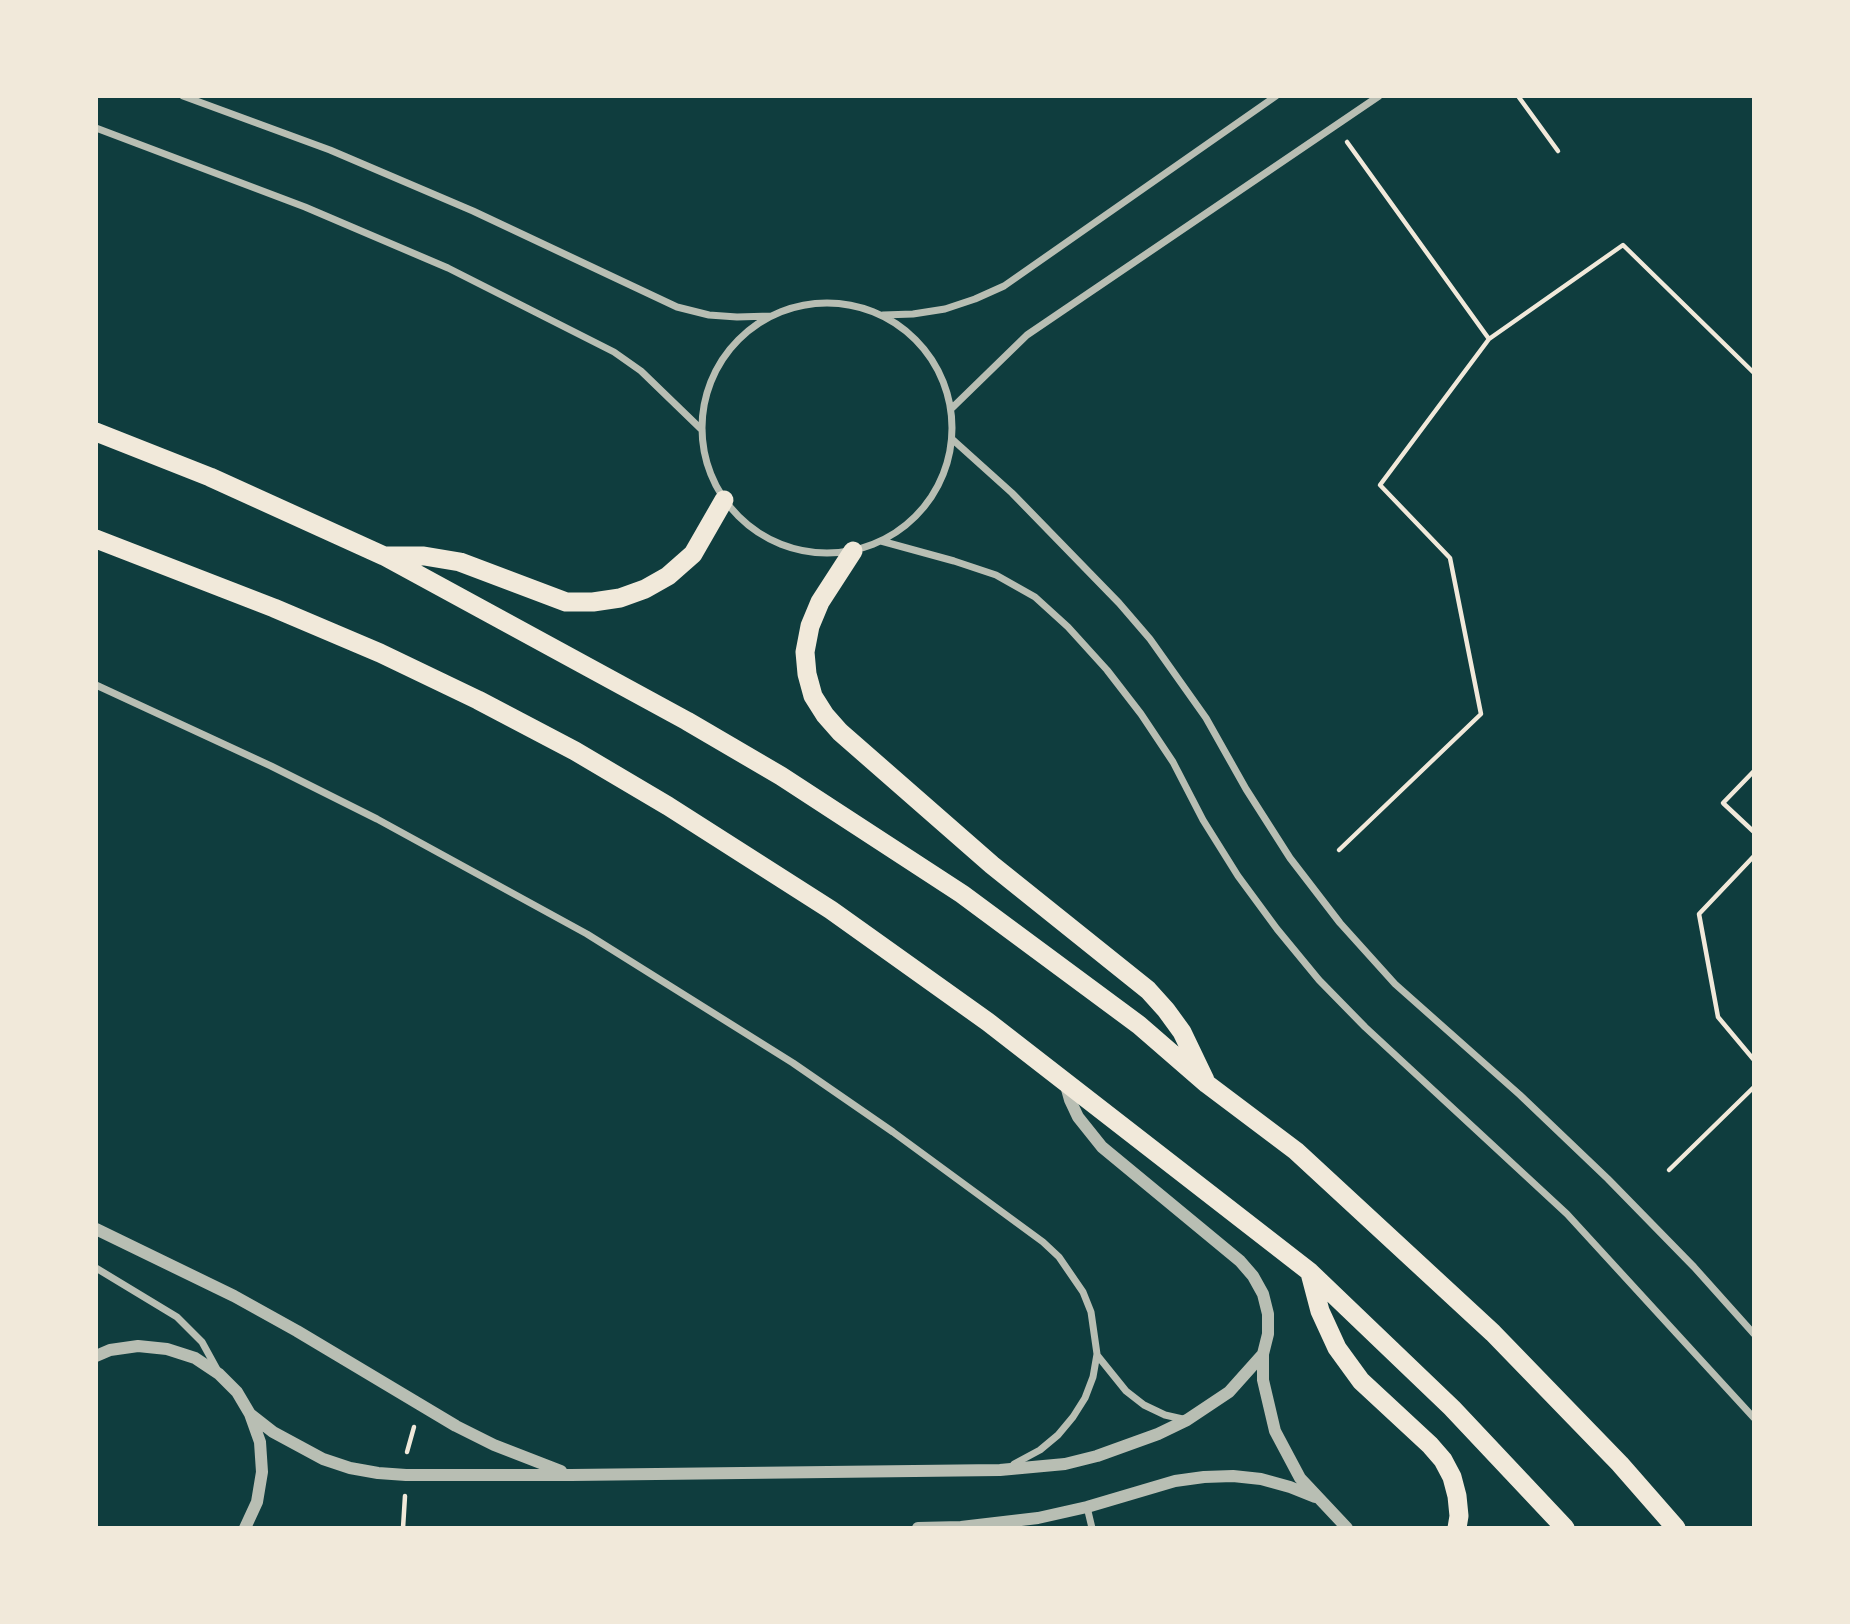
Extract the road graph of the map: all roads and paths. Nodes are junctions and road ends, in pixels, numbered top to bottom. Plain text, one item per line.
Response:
1 (183, 96) edge
2 (1276, 96) edge
3 (1379, 96) edge
4 (1518, 96) edge
5 (1336, 127) junction
6 (96, 128) edge
7 (1558, 151) dead end
8 (881, 315) junction
9 (772, 316) junction
10 (1489, 339) junction
11 (1754, 373) edge
12 (951, 409) junction
13 (702, 430) junction
14 (96, 432) edge
15 (952, 439) junction
16 (724, 500) junction
17 (96, 538) edge
18 (881, 541) junction
19 (853, 551) junction
20 (384, 556) junction
21 (96, 685) edge
22 (1754, 771) edge
23 (1754, 832) edge
24 (1339, 850) dead end
25 (1754, 856) edge
26 (1754, 1060) edge
27 (1065, 1081) junction
28 (1207, 1084) junction
29 (1754, 1087) edge
30 (1669, 1170) dead end
31 (96, 1229) edge
32 (96, 1268) edge
33 (1310, 1272) junction
34 (1754, 1334) edge
35 (1097, 1354) junction
36 (1263, 1354) junction
37 (96, 1356) edge
38 (219, 1374) junction
39 (250, 1414) junction
40 (1754, 1418) edge
41 (1187, 1420) junction
42 (1000, 1470) junction
43 (571, 1475) junction
44 (1317, 1498) junction
45 (1087, 1507) junction
46 (245, 1528) edge
47 (919, 1528) edge
48 (1092, 1528) edge
49 (1347, 1528) edge
50 (1457, 1528) edge
51 (1566, 1528) edge
52 (1676, 1528) edge

1 - 9 street
2 - 8 street
3 - 5 street
4 - 7 path
5 - 10 path
5 - 12 street
6 - 13 street
8 - 9 street
8 - 12 street
9 - 13 street
10 - 11 path
10 - 24 path
12 - 15 street
13 - 16 street
14 - 20 highway
15 - 18 street
15 - 34 street
16 - 19 street
16 - 20 highway
17 - 27 highway
18 - 19 street
18 - 40 street
19 - 28 highway
20 - 28 highway
21 - 35 street
22 - 23 path
25 - 26 path
27 - 33 highway
27 - 36 street
28 - 52 highway
29 - 30 path
31 - 43 street
32 - 38 street
33 - 50 highway
33 - 51 highway
35 - 41 street
35 - 42 street
36 - 41 street
36 - 44 street
37 - 38 street
38 - 39 street
39 - 43 street
39 - 46 street
41 - 42 street
42 - 43 street
44 - 45 street
44 - 49 street
45 - 47 street
45 - 48 street

